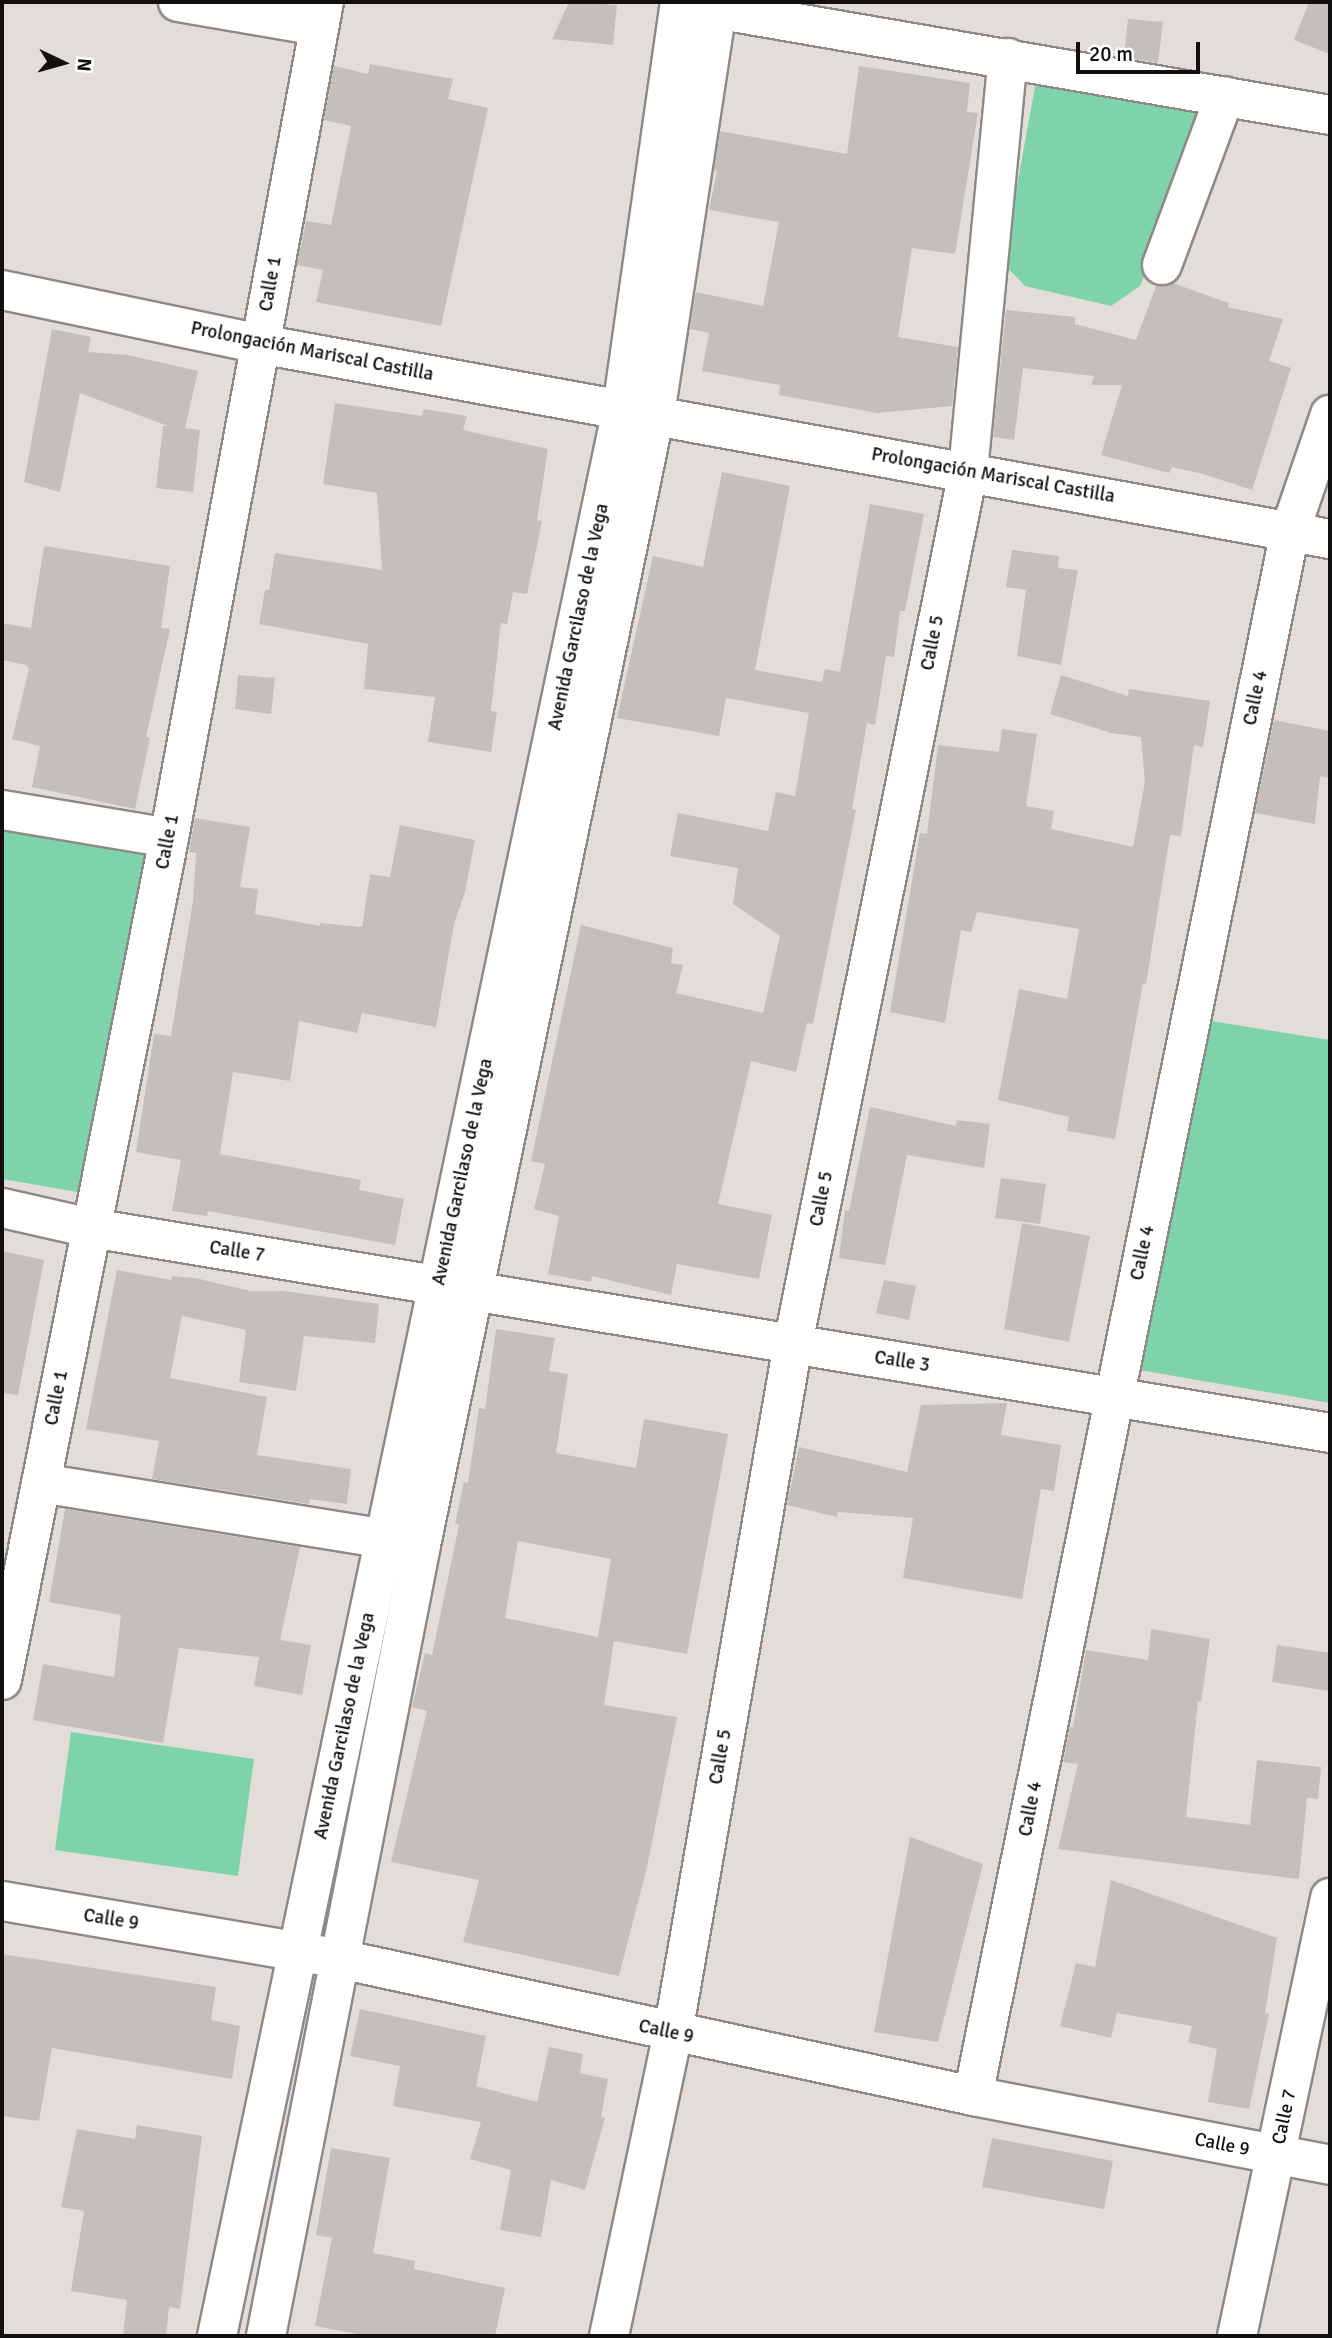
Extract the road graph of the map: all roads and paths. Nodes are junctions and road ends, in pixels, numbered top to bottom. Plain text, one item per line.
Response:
1 (178, 2) edge
2 (680, 2) edge
3 (718, 5) edge
4 (321, 14) edge
5 (1008, 58) junction
6 (1225, 96) junction
7 (1330, 115) edge
8 (1162, 265) dead end
9 (2, 290) edge
10 (261, 344) junction
11 (638, 411) junction
12 (1330, 415) edge
13 (968, 471) junction
14 (1290, 531) junction
15 (1330, 539) edge
16 (2, 810) edge
17 (169, 838) junction
18 (2, 1208) edge
19 (91, 1228) junction
20 (456, 1289) junction
21 (793, 1344) junction
22 (1113, 1397) junction
23 (1330, 1433) edge
24 (41, 1482) junction
25 (403, 1542) junction
26 (2, 1680) edge
27 (1330, 1898) edge
28 (2, 1902) edge
29 (296, 1951) junction
30 (340, 1959) junction
31 (673, 2033) junction
32 (973, 2096) junction
33 (1277, 2156) junction
34 (1330, 2165) edge
35 (217, 2336) edge
36 (266, 2336) edge
37 (609, 2336) edge
38 (1237, 2336) edge

1 - 4 street
2 - 3 street
2 - 11 street, Avenida Garcilaso de la Vega
3 - 5 street
3 - 11 street, Avenida Garcilaso de la Vega
4 - 10 street, Calle 1
5 - 6 street
5 - 13 street, Calle 5
6 - 7 street
6 - 8 street
9 - 10 street, Prolongación Mariscal Castilla
10 - 11 street, Prolongación Mariscal Castilla
10 - 17 street, Calle 1
11 - 13 street, Prolongación Mariscal Castilla
11 - 20 street, Avenida Garcilaso de la Vega
12 - 14 street, Calle 4
13 - 14 street, Prolongación Mariscal Castilla
13 - 21 street, Calle 5
14 - 15 street, Prolongación Mariscal Castilla
14 - 22 street, Calle 4
16 - 17 street
17 - 19 street, Calle 1
18 - 19 street, Calle 7
19 - 20 street, Calle 7
19 - 24 street, Calle 1
20 - 21 street, Calle 3
20 - 25 street, Avenida Garcilaso de la Vega
21 - 22 street, Calle 3
21 - 31 street, Calle 5
22 - 23 street, Calle 3
22 - 32 street, Calle 4
24 - 25 street
24 - 26 street, Calle 1
25 - 29 street, Avenida Garcilaso de la Vega
25 - 30 street, Avenida Garcilaso de la Vega
27 - 33 street, Calle 7
28 - 29 street, Calle 9
29 - 30 street, Calle 9
29 - 35 street, Avenida Garcilaso de la Vega
30 - 31 street, Calle 9
30 - 36 street, Avenida Garcilaso de la Vega
31 - 32 street, Calle 9
31 - 37 street, Calle 5
32 - 33 street, Calle 9
33 - 34 street, Calle 9
33 - 38 street, Calle 7

